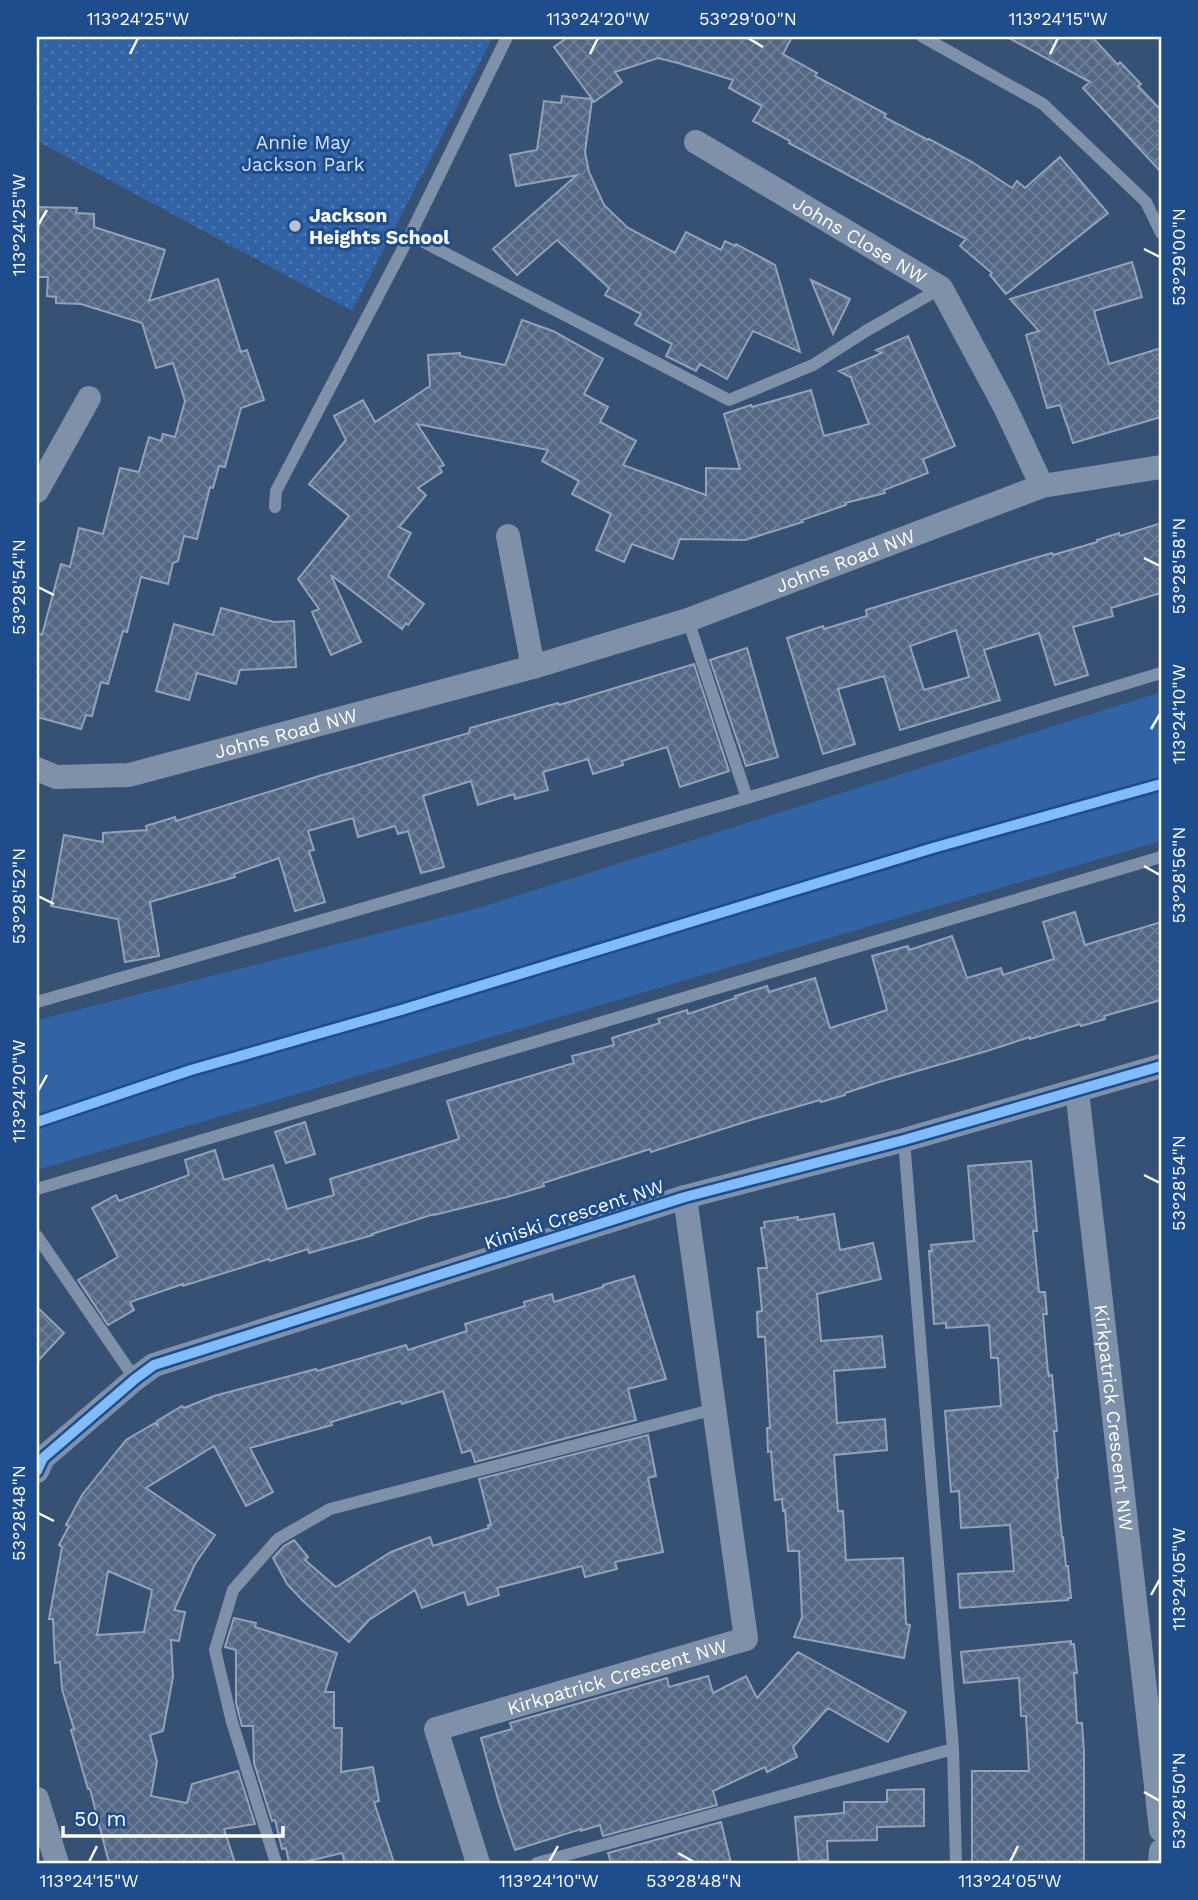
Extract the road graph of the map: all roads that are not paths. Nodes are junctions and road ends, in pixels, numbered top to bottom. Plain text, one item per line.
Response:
1 (507, 37) edge
2 (923, 37) edge
3 (696, 142) dead end
4 (1161, 233) edge
5 (410, 235) junction
6 (941, 288) junction
7 (89, 398) dead end
8 (1161, 467) edge
9 (1042, 486) junction
10 (37, 491) edge
11 (275, 507) dead end
12 (509, 536) dead end
13 (688, 620) junction
14 (533, 667) junction
15 (1161, 673) edge
16 (37, 769) edge
17 (747, 798) junction
18 (1161, 858) edge
19 (37, 1002) edge
20 (1161, 1066) edge
21 (1077, 1091) junction
22 (904, 1140) junction
23 (37, 1189) edge
24 (685, 1197) junction
25 (37, 1236) edge
26 (135, 1379) junction
27 (715, 1409) junction
28 (37, 1471) edge
29 (953, 1749) junction
30 (37, 1799) edge
31 (1161, 1830) edge
32 (1161, 1851) edge
33 (57, 1863) edge
34 (276, 1863) edge
35 (478, 1863) edge
36 (537, 1863) edge
37 (956, 1863) edge
38 (1160, 1863) edge

1 - 5 lane
2 - 4 lane
3 - 6 street, Johns Close NW
5 - 6 lane
5 - 11 lane
6 - 9 street, Johns Close NW
7 - 10 street
8 - 9 street, Johns Road NW
9 - 13 street, Johns Road NW
12 - 14 street
13 - 14 street, Johns Road NW
13 - 17 lane
14 - 16 street, Johns Road NW
15 - 17 lane
17 - 19 lane
18 - 23 lane
20 - 21 street, Kiniski Crescent NW
21 - 22 street, Kiniski Crescent NW
21 - 31 street, Kirkpatrick Crescent NW
22 - 24 street, Kiniski Crescent NW
22 - 29 lane
24 - 26 street, Kiniski Crescent NW
24 - 27 street, Kirkpatrick Crescent NW
25 - 26 lane
26 - 28 street, Kiniski Crescent NW
27 - 34 lane
27 - 35 street, Kirkpatrick Crescent NW
29 - 36 lane
29 - 37 lane
30 - 33 street
32 - 38 street

